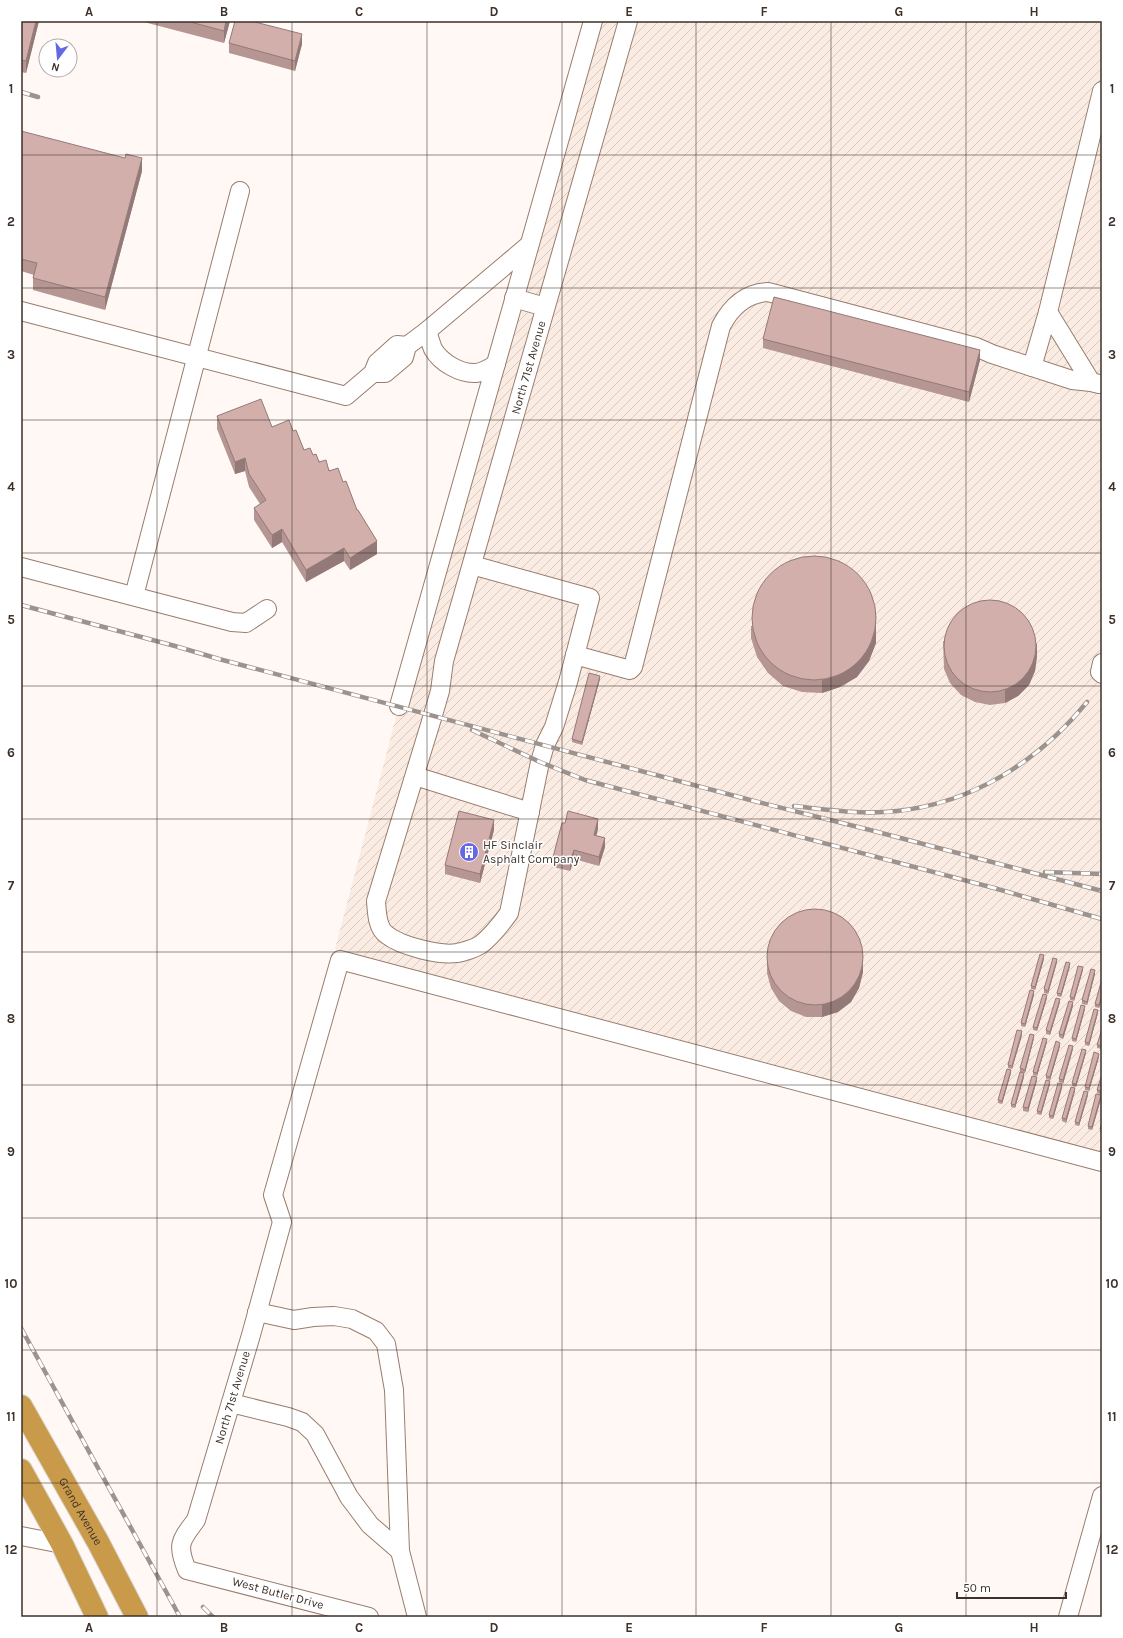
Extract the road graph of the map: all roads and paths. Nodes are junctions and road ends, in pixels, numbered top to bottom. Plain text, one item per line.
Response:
1 (593, 21) edge
2 (628, 21) edge
3 (1102, 91) edge
4 (240, 191) dead end
5 (528, 246) junction
6 (514, 298) junction
7 (546, 308) junction
8 (21, 311) edge
9 (1048, 312) junction
10 (427, 331) junction
11 (196, 357) junction
12 (496, 364) junction
13 (1032, 367) junction
14 (1097, 384) edge
15 (472, 565) junction
16 (21, 567) edge
17 (134, 596) junction
18 (267, 609) dead end
19 (575, 655) junction
20 (1102, 663) edge
21 (1102, 674) edge
22 (399, 706) dead end
23 (415, 776) junction
24 (530, 812) junction
25 (1102, 1162) edge
26 (258, 1312) junction
27 (231, 1403) junction
28 (21, 1406) edge
29 (21, 1470) edge
30 (1102, 1496) edge
31 (21, 1536) edge
32 (62, 1544) junction
33 (400, 1551) junction
34 (187, 1570) joint
35 (97, 1617) edge
36 (137, 1617) edge
37 (368, 1617) edge
38 (417, 1617) edge
39 (1068, 1617) edge

1 - 5 street
2 - 7 street, North 71st Avenue
3 - 9 street
4 - 11 street
5 - 6 street
5 - 10 street
6 - 7 street
6 - 12 street
7 - 15 street, North 71st Avenue
8 - 11 street
9 - 13 street
9 - 14 street
10 - 11 street
10 - 12 street
11 - 17 street
12 - 22 street
13 - 14 street
13 - 19 street
15 - 19 street, North 71st Avenue
15 - 23 street, North 71st Avenue
16 - 17 street
17 - 18 street
19 - 24 street, North 71st Avenue
20 - 21 street
23 - 24 street
23 - 24 street, North 71st Avenue
25 - 26 street, North 71st Avenue
26 - 27 street, North 71st Avenue
26 - 33 street
27 - 33 street
27 - 34 street, North 71st Avenue
28 - 36 highway, Grand Avenue
29 - 32 highway
30 - 39 street
31 - 32 street
32 - 35 highway
33 - 38 street
34 - 37 street, West Butler Drive

